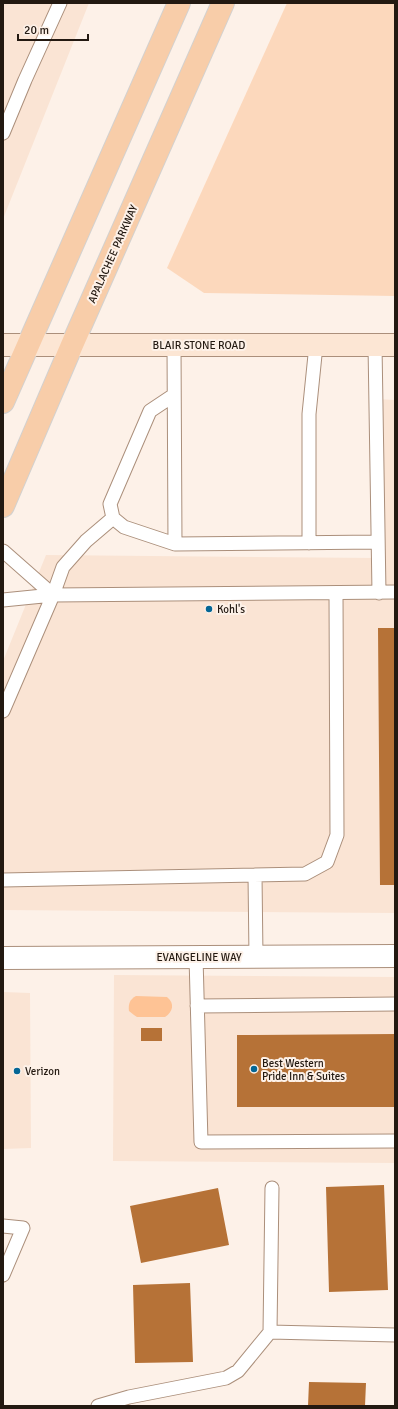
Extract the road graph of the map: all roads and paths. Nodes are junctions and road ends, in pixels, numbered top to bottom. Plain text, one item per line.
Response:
1 (60, 3) edge
2 (179, 3) edge
3 (223, 3) edge
4 (3, 133) edge
5 (3, 345) edge
6 (28, 345) junction
7 (72, 345) junction
8 (174, 345) junction
9 (316, 345) junction
10 (385, 345) edge
11 (174, 395) junction
12 (3, 402) edge
13 (3, 506) edge
14 (113, 518) junction
15 (378, 542) junction
16 (309, 543) junction
17 (175, 544) junction
18 (3, 551) edge
19 (379, 592) junction
20 (395, 592) edge
21 (336, 593) junction
22 (53, 594) junction
23 (3, 600) edge
24 (3, 712) edge
25 (256, 875) junction
26 (3, 880) edge
27 (395, 956) edge
28 (196, 957) junction
29 (256, 957) junction
30 (3, 958) edge
31 (395, 1004) edge
32 (197, 1006) junction
33 (395, 1141) edge
34 (272, 1188) dead end
35 (3, 1226) edge
36 (3, 1275) edge
37 (270, 1332) junction
38 (395, 1335) edge
39 (98, 1406) edge

1 - 4 lane
2 - 6 main road
3 - 7 main road, APALACHEE PARKWAY
5 - 6 main road, BLAIR STONE ROAD
6 - 7 main road, BLAIR STONE ROAD
6 - 12 main road
7 - 8 main road, BLAIR STONE ROAD
7 - 13 main road, APALACHEE PARKWAY
8 - 9 main road, BLAIR STONE ROAD
8 - 11 lane
9 - 10 main road, BLAIR STONE ROAD
9 - 16 lane
10 - 15 lane
11 - 14 lane
11 - 17 lane
14 - 17 lane
14 - 22 lane
15 - 16 lane
15 - 19 lane
16 - 17 lane
18 - 22 lane
19 - 20 lane
19 - 21 lane
21 - 22 lane
21 - 25 lane
22 - 23 lane
22 - 24 lane
25 - 26 lane
25 - 29 lane
27 - 29 street, EVANGELINE WAY
28 - 29 street, EVANGELINE WAY
28 - 30 street, EVANGELINE WAY
28 - 32 lane
31 - 32 lane
32 - 33 lane
34 - 37 lane
35 - 36 lane
37 - 38 lane
37 - 39 lane

